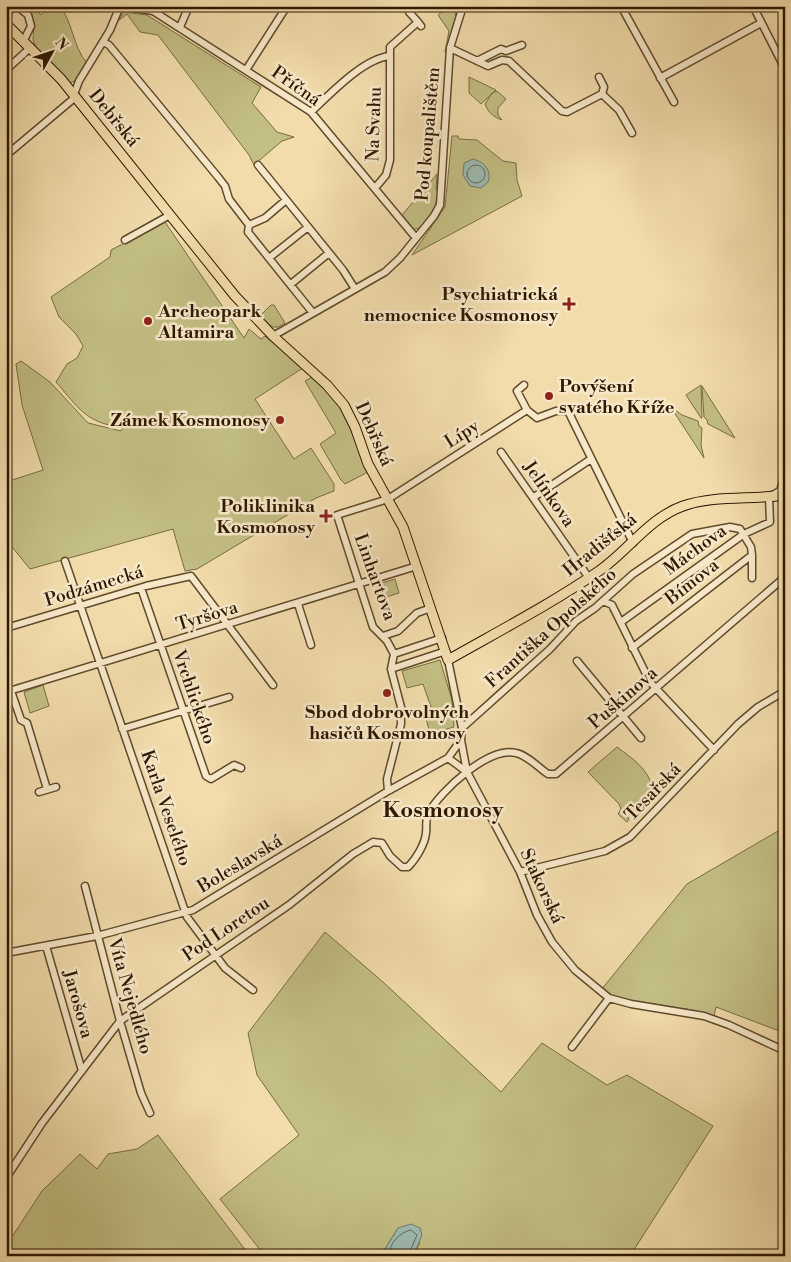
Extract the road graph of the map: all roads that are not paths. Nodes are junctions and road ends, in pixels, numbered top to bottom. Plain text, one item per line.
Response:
1 (121, 6) edge
2 (188, 6) edge
3 (287, 6) edge
4 (753, 6) edge
5 (462, 7) edge
6 (624, 7) edge
7 (6, 11) edge
8 (410, 12) dead end
9 (761, 23) junction
10 (6, 24) edge
11 (180, 28) junction
12 (24, 40) junction
13 (104, 42) junction
14 (522, 45) dead end
15 (31, 47) junction
16 (450, 48) junction
17 (390, 56) junction
18 (477, 61) junction
19 (785, 69) edge
20 (6, 70) edge
21 (246, 70) junction
22 (599, 77) dead end
23 (660, 78) junction
24 (74, 94) junction
25 (602, 94) junction
26 (674, 102) dead end
27 (311, 112) junction
28 (632, 133) dead end
29 (10, 152) dead end
30 (258, 165) dead end
31 (374, 188) junction
32 (286, 200) junction
33 (170, 215) junction
34 (250, 225) junction
35 (308, 226) junction
36 (416, 238) junction
37 (125, 240) dead end
38 (329, 253) junction
39 (269, 258) junction
40 (291, 284) junction
41 (355, 289) junction
42 (312, 313) junction
43 (273, 336) junction
44 (524, 385) dead end
45 (527, 410) junction
46 (501, 452) dead end
47 (591, 459) junction
48 (785, 476) edge
49 (785, 495) edge
50 (534, 497) junction
51 (769, 497) junction
52 (388, 499) junction
53 (744, 534) junction
54 (633, 543) junction
55 (752, 555) junction
56 (65, 561) dead end
57 (416, 566) junction
58 (785, 577) edge
59 (589, 578) junction
60 (752, 578) dead end
61 (359, 584) junction
62 (141, 588) junction
63 (603, 601) junction
64 (298, 604) junction
65 (81, 606) junction
66 (431, 608) junction
67 (621, 622) junction
68 (228, 625) junction
69 (6, 628) edge
70 (383, 636) junction
71 (442, 638) junction
72 (311, 645) dead end
73 (161, 646) junction
74 (632, 648) junction
75 (394, 654) junction
76 (447, 656) junction
77 (577, 662) dead end
78 (100, 664) junction
79 (391, 669) junction
80 (273, 685) dead end
81 (655, 689) junction
82 (9, 691) edge
83 (785, 691) edge
84 (229, 697) dead end
85 (183, 711) junction
86 (624, 717) junction
87 (462, 728) junction
88 (122, 729) junction
89 (641, 738) dead end
90 (462, 740) junction
91 (714, 750) junction
92 (448, 758) junction
93 (241, 768) dead end
94 (467, 772) junction
95 (56, 787) dead end
96 (47, 789) junction
97 (388, 790) junction
98 (39, 792) dead end
99 (520, 872) junction
100 (85, 886) dead end
101 (186, 913) junction
102 (97, 936) junction
103 (46, 946) junction
104 (6, 953) edge
105 (215, 954) junction
106 (253, 990) dead end
107 (610, 998) junction
108 (120, 1021) junction
109 (572, 1047) dead end
110 (785, 1051) edge
111 (82, 1071) junction
112 (150, 1112) dead end
113 (6, 1178) edge

1 - 11 street, Příčná
1 - 13 street
2 - 11 street
3 - 21 street
4 - 9 street
5 - 16 street, Pod koupalištěm
6 - 23 street
7 - 12 street
8 - 17 street, Na Svahu
9 - 19 street
9 - 23 street
10 - 12 main road, Debřská
11 - 21 street, Příčná
12 - 15 main road, Debřská
13 - 24 street
13 - 34 street
14 - 18 street
15 - 20 street
15 - 24 main road, Debřská
16 - 18 street
16 - 36 street, Pod koupalištěm
17 - 27 street, Na Svahu
17 - 31 street, Na Svahu
18 - 25 street
21 - 27 street, Příčná
22 - 25 street
23 - 26 street
24 - 29 street
24 - 33 main road, Debřská
25 - 28 street
27 - 31 street, Příčná
30 - 32 street
31 - 36 street, Příčná
32 - 34 street
32 - 35 street
33 - 37 street
33 - 43 main road, Debřská
34 - 39 street
35 - 38 street
35 - 39 street
36 - 41 street, Pod koupalištěm
38 - 40 street
38 - 41 street
39 - 40 street
40 - 42 street
41 - 42 street, Pod koupalištěm
42 - 43 street, Pod koupalištěm
43 - 52 main road, Debřská
44 - 45 street
45 - 47 street
45 - 52 street, Lípy
46 - 50 street, Jelínkova
47 - 50 street
47 - 54 street
48 - 51 street
49 - 51 main road, Hradišťská
50 - 59 street, Jelínkova
51 - 53 street, Máchova
51 - 54 main road, Hradišťská
52 - 57 main road, Debřská
52 - 61 street, Linhartova
53 - 55 street
53 - 63 street, Františka Opolského
53 - 67 street, Máchova
54 - 59 main road, Hradišťská
55 - 60 street
55 - 74 street, Bímova
56 - 65 street, Karla Veselého
57 - 61 street, Tyršova
57 - 66 main road, Debřská
58 - 81 street, Puškinova
59 - 76 main road, Hradišťská
61 - 64 street, Tyršova
61 - 70 street, Linhartova
62 - 65 street, Podzámecká
62 - 68 street, Podzámecká
62 - 73 street, Vrchlického
63 - 67 street
63 - 87 street, Františka Opolského
64 - 68 street, Tyršova
64 - 72 street
65 - 69 street, Podzámecká
65 - 78 street, Karla Veselého
66 - 70 street
66 - 71 main road, Debřská
67 - 74 street
68 - 73 street, Tyršova
68 - 80 street
70 - 75 street, Linhartova
71 - 75 street
71 - 76 main road, Debřská
73 - 78 street, Tyršova
73 - 85 street, Vrchlického
74 - 81 street
75 - 79 street
76 - 79 street
76 - 87 street
77 - 86 street
78 - 82 street, Tyršova
78 - 88 street, Karla Veselého
79 - 97 street
81 - 86 street, Puškinova
81 - 91 street
82 - 96 street
83 - 91 street, Tesařská
84 - 85 street
85 - 88 street
85 - 93 street, Vrchlického
86 - 89 street
86 - 94 street, Puškinova
87 - 90 street
88 - 101 street, Karla Veselého
90 - 92 street, Boleslavská
90 - 94 street
91 - 99 street, Tesařská
92 - 94 street
92 - 97 street, Boleslavská
94 - 99 street, Stakorská
94 - 105 street, Pod Loretou
95 - 96 street
96 - 98 street
97 - 101 street, Boleslavská
99 - 107 street, Stakorská
100 - 102 street, Víta Nejedlého
101 - 102 street, Boleslavská
101 - 105 street, Karla Veselého
102 - 103 street, Boleslavská
102 - 108 street, Víta Nejedlého
103 - 104 street, Boleslavská
103 - 111 street, Jarošova
105 - 106 street, Karla Veselého
105 - 108 street, Pod Loretou
107 - 109 street
107 - 110 street, Stakorská
108 - 111 street, Pod Loretou
108 - 112 street, Víta Nejedlého
111 - 113 street, Pod Loretou

